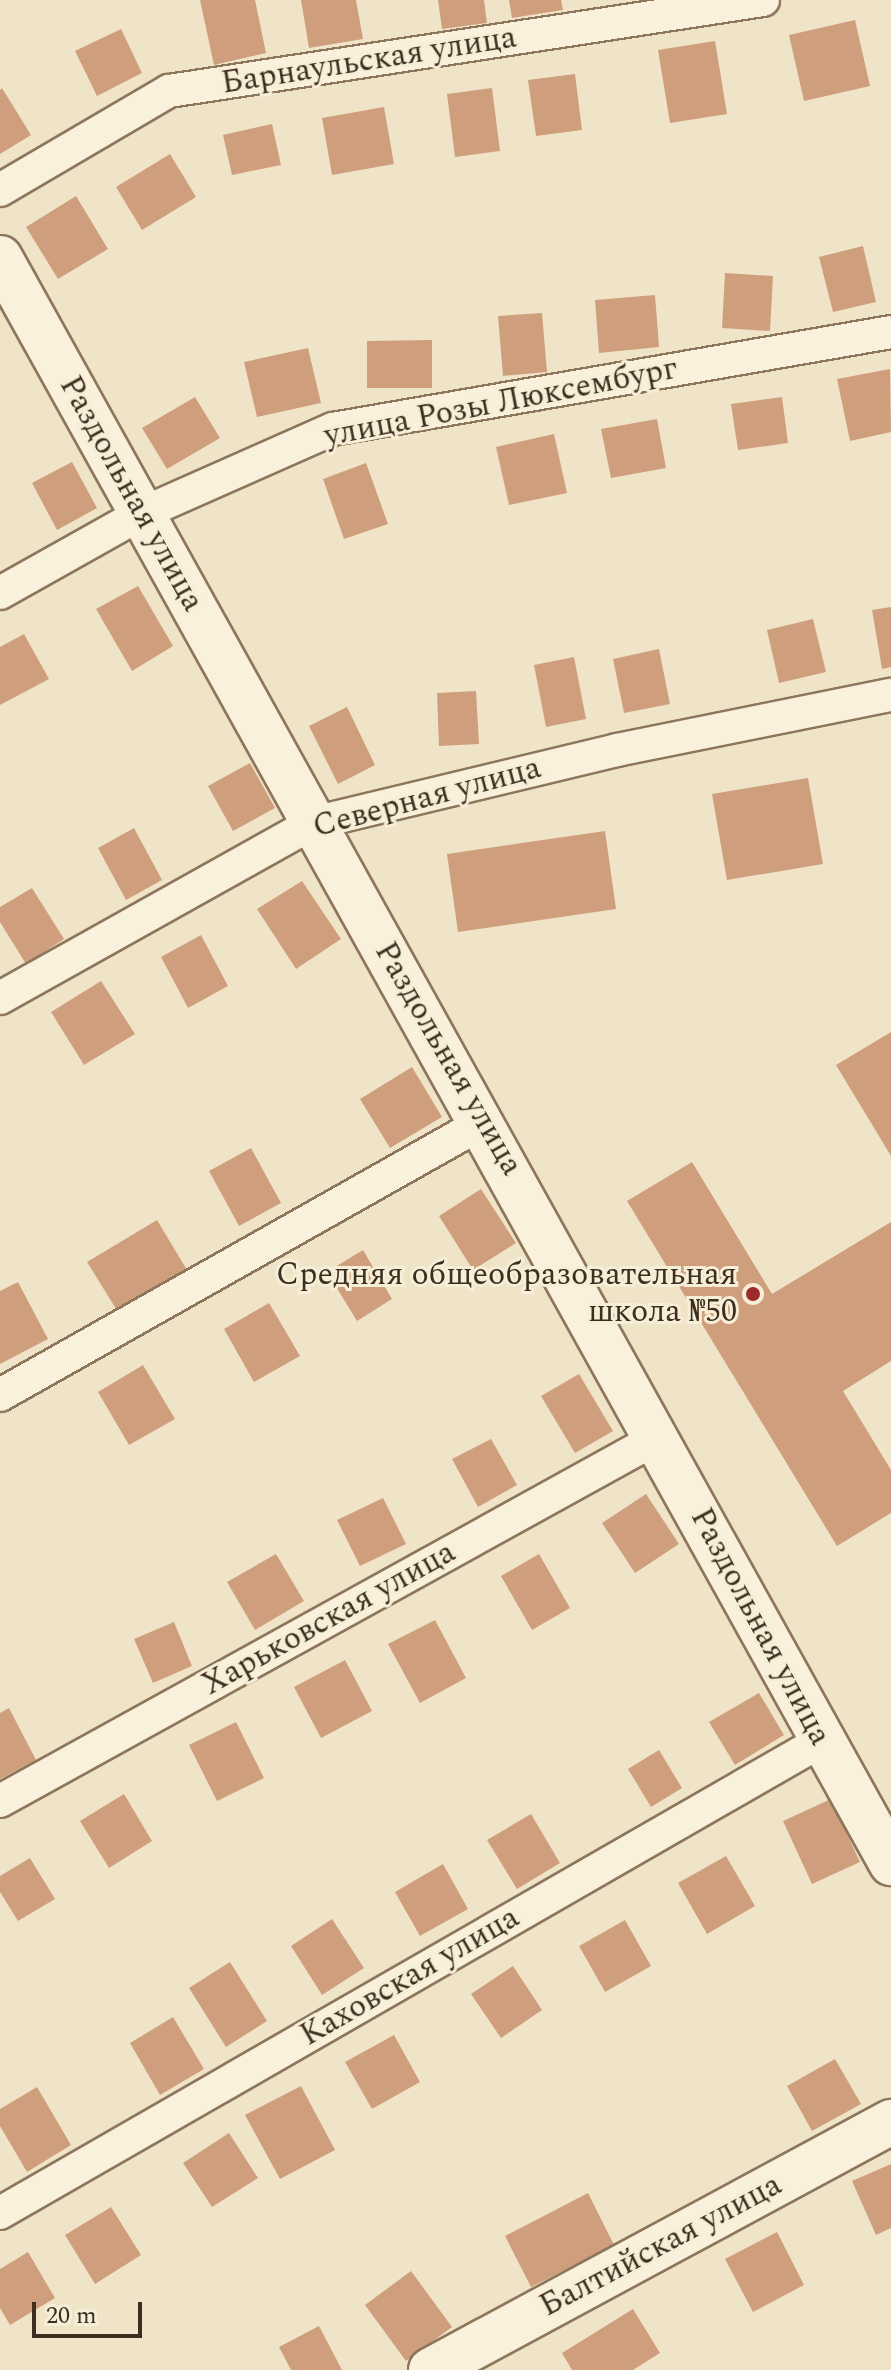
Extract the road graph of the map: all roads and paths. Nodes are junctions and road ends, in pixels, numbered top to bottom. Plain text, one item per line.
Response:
1 (763, 0) edge
2 (0, 190) edge
3 (0, 258) edge
4 (891, 332) edge
5 (141, 514) junction
6 (0, 593) edge
7 (891, 695) edge
8 (313, 823) junction
9 (0, 998) edge
10 (484, 1122) junction
11 (0, 1395) edge
12 (659, 1437) junction
13 (821, 1741) junction
14 (0, 1801) edge
15 (891, 1863) edge
16 (891, 2122) edge
17 (0, 2213) edge
18 (431, 2370) edge

1 - 2 street, Барнаульская улица
3 - 5 street, Раздольная улица
4 - 5 street, улица Розы Люксембург
5 - 6 street, улица Розы Люксембург
5 - 8 street, Раздольная улица
7 - 8 street, Северная улица
8 - 9 street, Северная улица
8 - 10 street, Раздольная улица
10 - 11 street
10 - 12 street, Раздольная улица
12 - 13 street, Раздольная улица
12 - 14 street, Харьковская улица
13 - 15 street, Раздольная улица
13 - 17 street, Каховская улица
16 - 18 street, Балтийская улица

